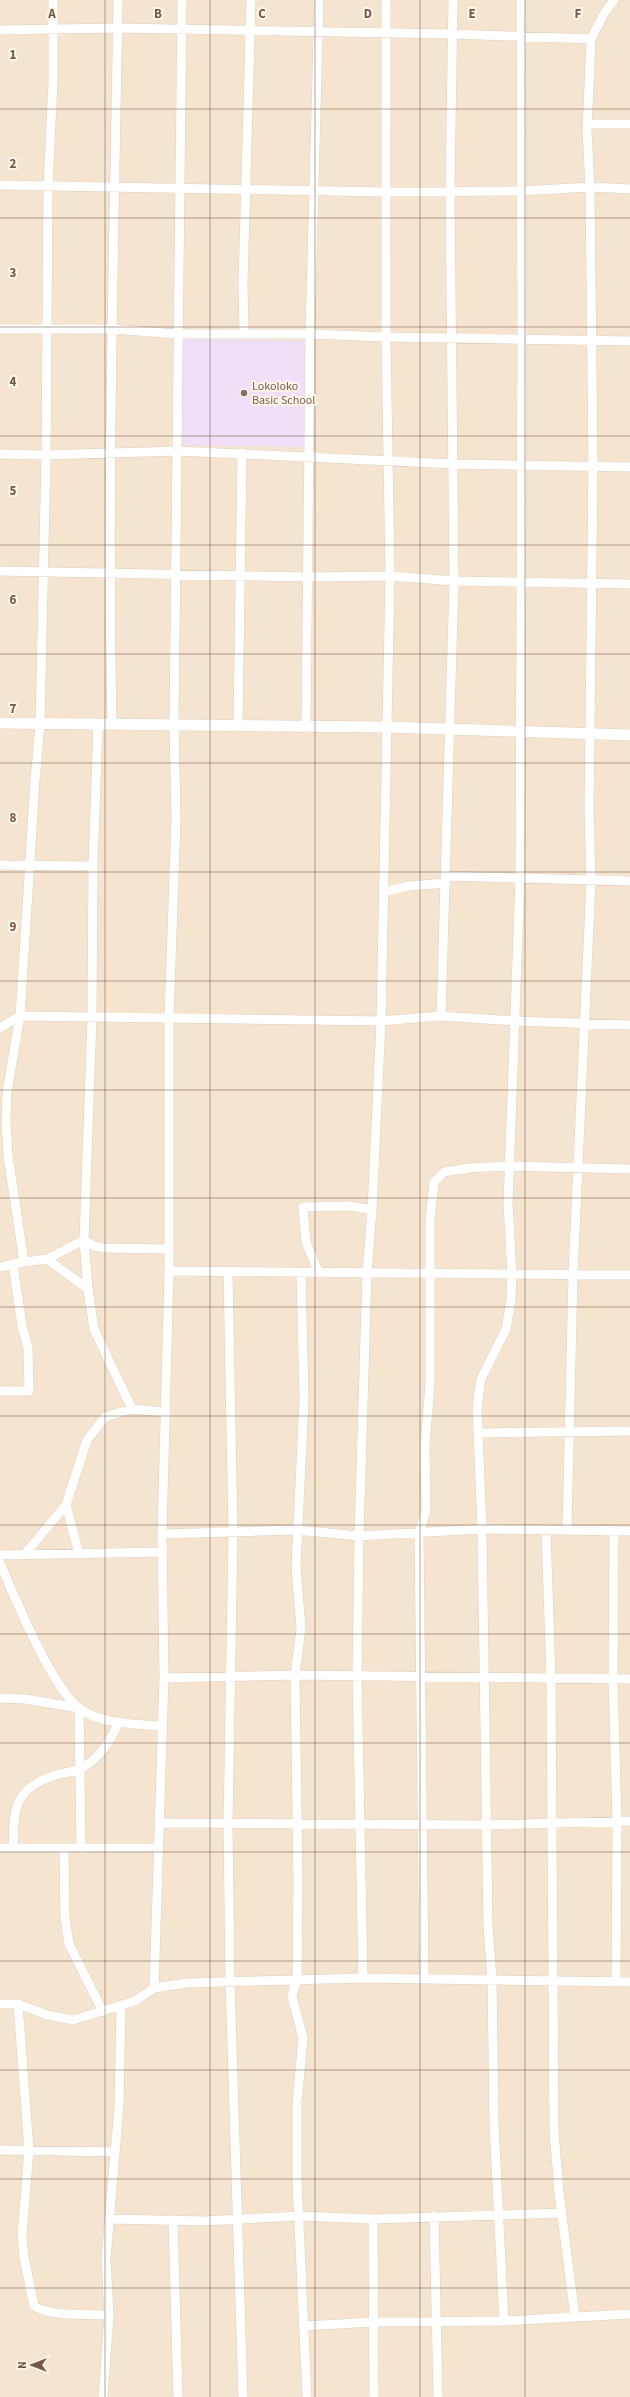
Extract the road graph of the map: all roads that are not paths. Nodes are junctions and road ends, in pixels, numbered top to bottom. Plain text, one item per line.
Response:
1 (54, 0) edge
2 (118, 0) edge
3 (182, 0) edge
4 (251, 0) edge
5 (319, 0) edge
6 (386, 0) edge
7 (453, 0) edge
8 (521, 0) edge
9 (614, 0) edge
10 (118, 28) junction
11 (0, 30) edge
12 (53, 30) junction
13 (182, 30) junction
14 (251, 30) junction
15 (318, 33) junction
16 (386, 33) junction
17 (452, 34) junction
18 (521, 36) junction
19 (591, 39) junction
20 (587, 124) junction
21 (630, 124) edge
22 (0, 184) edge
23 (48, 186) junction
24 (113, 186) junction
25 (590, 187) junction
26 (181, 189) junction
27 (247, 189) junction
28 (630, 189) edge
29 (314, 190) junction
30 (521, 191) junction
31 (386, 192) junction
32 (450, 192) junction
33 (0, 329) edge
34 (112, 329) junction
35 (47, 330) junction
36 (177, 334) junction
37 (244, 334) junction
38 (310, 334) junction
39 (386, 338) junction
40 (452, 338) junction
41 (522, 340) junction
42 (590, 340) junction
43 (630, 341) edge
44 (178, 451) junction
45 (242, 452) junction
46 (0, 454) edge
47 (110, 454) junction
48 (46, 455) junction
49 (310, 456) junction
50 (388, 460) junction
51 (454, 464) junction
52 (521, 464) junction
53 (593, 466) junction
54 (630, 467) edge
55 (0, 570) edge
56 (43, 573) junction
57 (109, 574) junction
58 (176, 575) junction
59 (241, 576) junction
60 (390, 576) junction
61 (309, 577) junction
62 (454, 581) junction
63 (522, 582) junction
64 (591, 583) junction
65 (630, 584) edge
66 (0, 723) edge
67 (40, 724) junction
68 (112, 724) junction
69 (174, 724) junction
70 (98, 725) junction
71 (238, 725) junction
72 (306, 726) junction
73 (386, 727) junction
74 (449, 729) junction
75 (521, 732) junction
76 (590, 734) junction
77 (630, 735) edge
78 (0, 865) edge
79 (31, 865) junction
80 (93, 866) junction
81 (520, 878) junction
82 (446, 879) junction
83 (591, 881) junction
84 (630, 881) edge
85 (384, 892) junction
86 (20, 1016) junction
87 (441, 1016) junction
88 (92, 1018) junction
89 (169, 1019) junction
90 (381, 1021) junction
91 (514, 1021) junction
92 (584, 1024) junction
93 (630, 1025) edge
94 (0, 1028) edge
95 (509, 1166) junction
96 (579, 1169) junction
97 (630, 1170) edge
98 (372, 1210) junction
99 (84, 1240) junction
100 (168, 1249) junction
101 (47, 1259) junction
102 (24, 1262) junction
103 (13, 1264) junction
104 (0, 1267) edge
105 (169, 1271) junction
106 (228, 1272) junction
107 (300, 1273) junction
108 (319, 1273) junction
109 (367, 1273) junction
110 (430, 1274) junction
111 (512, 1274) junction
112 (573, 1274) junction
113 (630, 1275) edge
114 (88, 1289) junction
115 (0, 1391) edge
116 (132, 1408) junction
117 (164, 1412) junction
118 (630, 1431) edge
119 (570, 1432) junction
120 (478, 1434) junction
121 (66, 1505) junction
122 (482, 1529) junction
123 (568, 1529) junction
124 (297, 1530) junction
125 (546, 1530) junction
126 (614, 1530) junction
127 (630, 1531) edge
128 (233, 1532) junction
129 (419, 1533) junction
130 (162, 1534) junction
131 (359, 1536) junction
132 (163, 1552) junction
133 (79, 1554) junction
134 (0, 1555) edge
135 (24, 1555) junction
136 (0, 1563) edge
137 (295, 1675) junction
138 (230, 1676) junction
139 (357, 1676) junction
140 (484, 1676) junction
141 (421, 1677) junction
142 (164, 1678) junction
143 (551, 1678) junction
144 (613, 1679) junction
145 (630, 1679) edge
146 (0, 1698) edge
147 (79, 1708) junction
148 (119, 1722) junction
149 (162, 1726) junction
150 (80, 1769) junction
151 (617, 1821) junction
152 (630, 1821) edge
153 (552, 1822) junction
154 (160, 1823) junction
155 (296, 1824) junction
156 (359, 1824) junction
157 (422, 1824) junction
158 (228, 1825) junction
159 (487, 1825) junction
160 (0, 1848) edge
161 (13, 1848) junction
162 (159, 1848) junction
163 (64, 1849) junction
164 (80, 1849) junction
165 (296, 1978) junction
166 (363, 1978) junction
167 (492, 1978) junction
168 (424, 1979) junction
169 (553, 1980) junction
170 (230, 1981) junction
171 (616, 1982) junction
172 (630, 1982) edge
173 (154, 1988) junction
174 (0, 2004) edge
175 (18, 2004) junction
176 (121, 2006) junction
177 (103, 2012) junction
178 (0, 2150) edge
179 (29, 2150) junction
180 (115, 2152) junction
181 (562, 2213) junction
182 (498, 2215) junction
183 (299, 2216) junction
184 (434, 2216) junction
185 (237, 2218) junction
186 (109, 2219) junction
187 (373, 2219) junction
188 (173, 2220) junction
189 (630, 2314) edge
190 (109, 2315) junction
191 (575, 2316) junction
192 (504, 2321) junction
193 (372, 2322) junction
194 (438, 2322) junction
195 (305, 2326) junction
196 (103, 2397) edge
197 (178, 2397) edge
198 (243, 2397) edge
199 (307, 2397) edge
200 (374, 2397) edge
201 (438, 2397) edge

1 - 12 street
2 - 10 street
3 - 13 street
4 - 14 street
5 - 15 street
6 - 16 street
7 - 17 street
8 - 18 street
9 - 19 street
10 - 12 street
10 - 13 street
10 - 24 street
11 - 12 street
12 - 23 street
13 - 14 street
13 - 26 street
14 - 15 street
14 - 27 street
15 - 16 street
15 - 29 street
16 - 17 street
16 - 31 street
17 - 18 street
17 - 32 street
18 - 19 street
18 - 30 street
19 - 20 street
20 - 21 street
20 - 25 street
22 - 23 street
23 - 24 street
23 - 35 street
24 - 26 street
24 - 34 street
25 - 28 street
25 - 30 street
25 - 42 street
26 - 27 street
26 - 36 street
27 - 29 street
27 - 37 street
29 - 31 street
29 - 38 street
30 - 32 street
30 - 41 street
31 - 32 street
31 - 39 street
32 - 40 street
33 - 35 street
34 - 35 street
34 - 36 street
34 - 47 street
35 - 48 street
36 - 37 street
36 - 44 street
37 - 38 street
38 - 39 street
38 - 49 street
39 - 40 street
39 - 50 street
40 - 41 street
40 - 51 street
41 - 42 street
41 - 52 street
42 - 43 street
42 - 53 street
44 - 45 street
44 - 47 street
44 - 58 street
45 - 49 street
45 - 59 street
46 - 48 street
47 - 48 street
47 - 57 street
48 - 56 street
49 - 50 street
49 - 61 street
50 - 51 street
50 - 60 street
51 - 52 street
51 - 62 street
52 - 53 street
52 - 63 street
53 - 54 street
53 - 64 street
55 - 56 street
56 - 57 street
56 - 67 street
57 - 58 street
57 - 68 street
58 - 59 street
58 - 69 street
59 - 61 street
59 - 71 street
60 - 61 street
60 - 62 street
60 - 73 street
61 - 72 street
62 - 63 street
62 - 74 street
63 - 64 street
63 - 75 street
64 - 65 street
64 - 76 street
66 - 67 street
67 - 70 street
67 - 79 street
68 - 69 street
68 - 70 street
69 - 71 street
69 - 89 street
70 - 80 street
71 - 72 street
72 - 73 street
73 - 74 street
73 - 85 street
74 - 75 street
74 - 82 street
75 - 76 street
75 - 81 street
76 - 77 street
76 - 83 street
78 - 79 street
79 - 80 street
79 - 86 street
80 - 88 street
81 - 82 street
81 - 83 street
81 - 91 street
82 - 85 street
82 - 87 street
83 - 84 street
83 - 92 street
85 - 90 street
86 - 88 street
86 - 94 street
86 - 102 street
87 - 90 street
87 - 91 street
88 - 89 street
88 - 99 street
89 - 90 street
89 - 100 street
90 - 98 street
91 - 92 street
91 - 95 street
92 - 93 street
92 - 96 street
95 - 96 street
95 - 110 street
95 - 111 street
96 - 97 street
96 - 112 street
98 - 108 street
98 - 109 street
99 - 100 street
99 - 101 street
99 - 114 street
100 - 105 street
101 - 102 street
101 - 114 street
102 - 103 street
103 - 104 street
103 - 115 street
105 - 106 street
105 - 117 street
106 - 107 street
106 - 128 street
107 - 108 street
107 - 124 street
108 - 109 street
109 - 110 street
109 - 131 street
110 - 111 street
110 - 129 street
111 - 112 street
111 - 120 street
112 - 113 street
112 - 119 street
114 - 116 street
116 - 117 street
116 - 121 street
117 - 130 street
118 - 119 street
119 - 120 street
119 - 123 street
120 - 122 street
121 - 133 street
121 - 135 street
122 - 125 street
122 - 129 street
122 - 140 street
123 - 125 street
123 - 126 street
124 - 128 street
124 - 131 street
124 - 137 street
125 - 143 street
126 - 127 street
126 - 144 street
128 - 130 street
128 - 138 street
129 - 131 street
129 - 141 street
130 - 132 street
131 - 139 street
132 - 133 street
132 - 142 street
133 - 135 street
134 - 135 street
136 - 147 street
137 - 138 street
137 - 139 street
137 - 155 street
138 - 142 street
138 - 158 street
139 - 141 street
139 - 156 street
140 - 141 street
140 - 143 street
140 - 159 street
141 - 157 street
142 - 149 street
143 - 144 street
143 - 153 street
144 - 145 street
144 - 151 street
146 - 147 street
147 - 148 street
147 - 150 street
148 - 149 street
148 - 150 street
149 - 154 street
150 - 161 street
150 - 164 street
151 - 152 street
151 - 153 street
151 - 171 street
153 - 159 street
153 - 169 street
154 - 158 street
154 - 162 street
155 - 156 street
155 - 158 street
155 - 165 street
156 - 157 street
156 - 166 street
157 - 159 street
157 - 168 street
158 - 170 street
159 - 167 street
160 - 161 street
161 - 163 street
162 - 164 street
162 - 173 street
163 - 164 street
163 - 177 street
165 - 166 street
165 - 170 street
165 - 183 street
166 - 168 street
167 - 168 street
167 - 169 street
167 - 182 street
169 - 171 street
169 - 181 street
170 - 173 street
170 - 185 street
171 - 172 street
173 - 176 street
174 - 175 street
175 - 177 street
175 - 179 street
176 - 177 street
176 - 180 street
178 - 179 street
179 - 180 street
179 - 190 street
180 - 186 street
181 - 182 street
181 - 191 street
182 - 184 street
182 - 192 street
183 - 185 street
183 - 187 street
183 - 195 street
184 - 187 street
184 - 194 street
185 - 188 street
185 - 198 street
186 - 188 street
186 - 190 street
187 - 193 street
188 - 197 street
189 - 191 street
190 - 196 street
191 - 192 street
192 - 194 street
193 - 194 street
193 - 195 street
193 - 200 street
194 - 201 street
195 - 199 street

